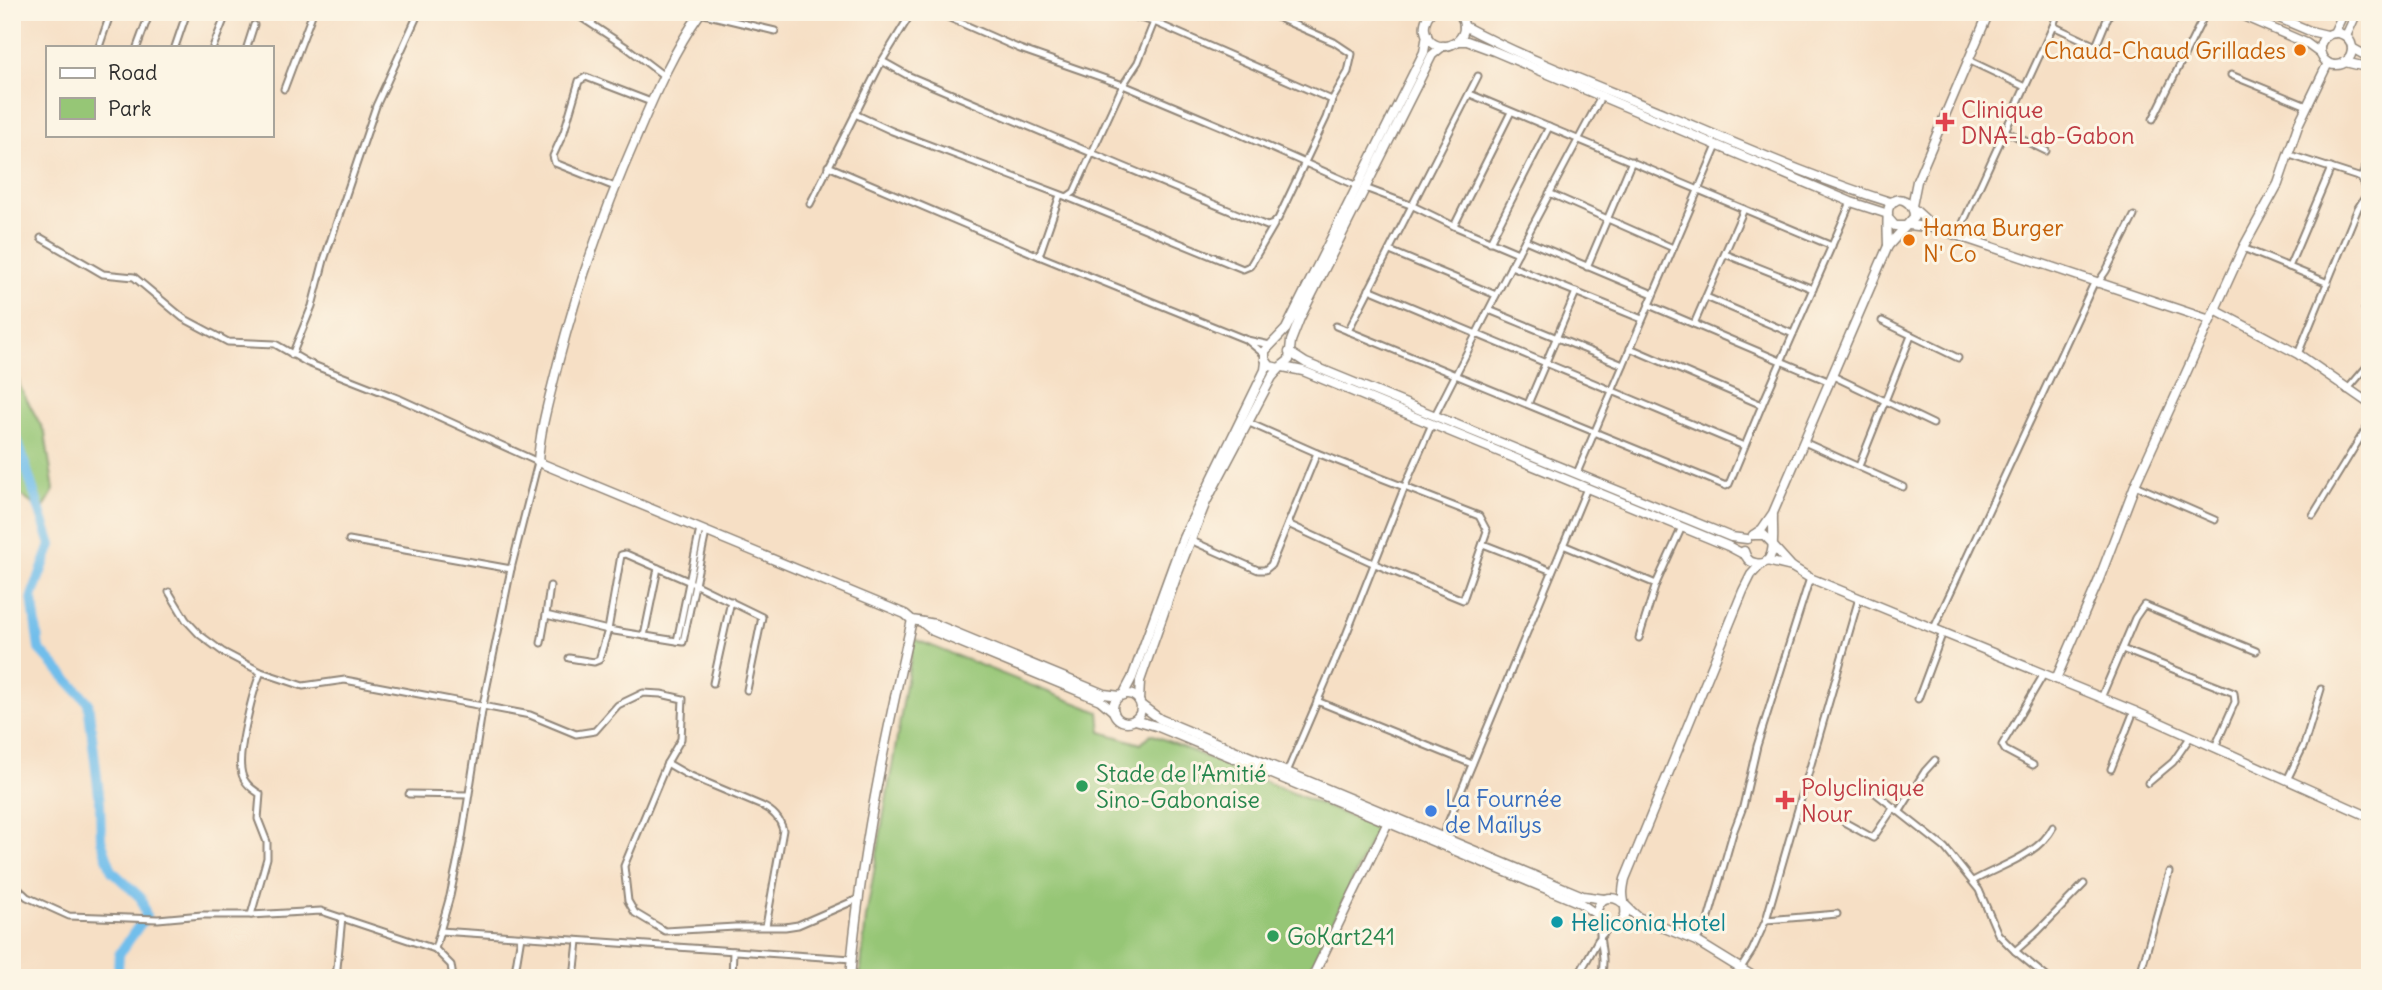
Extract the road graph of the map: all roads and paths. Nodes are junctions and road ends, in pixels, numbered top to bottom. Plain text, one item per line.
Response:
1 (111, 12) edge
2 (150, 12) edge
3 (187, 12) edge
4 (226, 12) edge
5 (313, 12) edge
6 (419, 12) edge
7 (573, 12) edge
8 (597, 12) edge
9 (912, 12) edge
10 (936, 12) edge
11 (1118, 12) edge
12 (1159, 12) edge
13 (1265, 12) edge
14 (1458, 12) edge
15 (1989, 12) edge
16 (2058, 12) edge
17 (2110, 12) edge
18 (2206, 12) edge
19 (2234, 12) edge
20 (2265, 12) edge
21 (2344, 12) edge
22 (2357, 12) edge
23 (700, 13) edge
24 (1427, 13) edge
25 (1154, 22) junction
26 (592, 23) junction
27 (254, 24) dead end
28 (1464, 26) junction
29 (2053, 26) junction
30 (775, 31) dead end
31 (2331, 34) junction
32 (1427, 35) junction
33 (2346, 36) junction
34 (1458, 41) junction
35 (99, 46) edge
36 (137, 46) edge
37 (175, 46) edge
38 (213, 46) edge
39 (247, 46) edge
40 (1443, 46) junction
41 (2352, 48) junction
42 (2321, 54) junction
43 (2370, 58) edge
44 (882, 61) junction
45 (1968, 61) junction
46 (2345, 62) junction
47 (2329, 63) junction
48 (2370, 68) edge
49 (2231, 75) dead end
50 (664, 76) junction
51 (1478, 76) dead end
52 (1123, 85) junction
53 (2025, 87) junction
54 (284, 89) dead end
55 (1603, 93) junction
56 (1470, 94) junction
57 (1332, 100) junction
58 (651, 102) junction
59 (2307, 106) junction
60 (1511, 112) junction
61 (855, 114) junction
62 (2153, 119) dead end
63 (1549, 127) junction
64 (2005, 131) junction
65 (1577, 139) junction
66 (1717, 146) junction
67 (2046, 151) dead end
68 (1091, 153) junction
69 (2287, 153) junction
70 (2370, 157) edge
71 (1304, 162) junction
72 (1632, 162) junction
73 (828, 166) junction
74 (2331, 168) junction
75 (2361, 178) junction
76 (1917, 180) junction
77 (615, 187) junction
78 (1361, 187) junction
79 (1698, 190) junction
80 (1549, 193) junction
81 (1060, 195) junction
82 (1068, 197) junction
83 (2368, 197) edge
84 (1897, 201) junction
85 (1851, 202) junction
86 (810, 204) dead end
87 (1413, 206) junction
88 (1913, 208) junction
89 (1744, 209) junction
90 (1888, 216) junction
91 (2134, 216) dead end
92 (1278, 219) junction
93 (1608, 219) junction
94 (1908, 225) junction
95 (1454, 226) junction
96 (1935, 228) junction
97 (41, 237) dead end
98 (1956, 237) junction
99 (1525, 240) junction
100 (1490, 242) junction
101 (1832, 246) junction
102 (1888, 246) junction
103 (1673, 248) junction
104 (2243, 248) junction
105 (1390, 251) junction
106 (1518, 253) junction
107 (1725, 254) junction
108 (1039, 256) junction
109 (1511, 265) junction
110 (1587, 267) junction
111 (2289, 267) junction
112 (2095, 283) junction
113 (2328, 283) junction
114 (1369, 289) junction
115 (1813, 289) junction
116 (1576, 292) junction
117 (1653, 294) junction
118 (1496, 295) junction
119 (1706, 298) junction
120 (1649, 305) junction
121 (1489, 310) junction
122 (2215, 310) junction
123 (1642, 319) junction
124 (2210, 320) junction
125 (1882, 321) dead end
126 (1694, 324) junction
127 (1336, 326) dead end
128 (1348, 331) junction
129 (1793, 334) junction
130 (1476, 335) junction
131 (1911, 336) junction
132 (1556, 338) junction
133 (1247, 341) junction
134 (1272, 344) junction
135 (1630, 348) junction
136 (1289, 352) junction
137 (2298, 354) junction
138 (292, 355) junction
139 (1265, 358) junction
140 (1958, 358) dead end
141 (1781, 361) junction
142 (2370, 363) edge
143 (1546, 364) junction
144 (1623, 365) junction
145 (1282, 367) junction
146 (1457, 375) junction
147 (1831, 379) junction
148 (1612, 390) junction
149 (2347, 390) junction
150 (1885, 401) junction
151 (1528, 404) junction
152 (2370, 404) edge
153 (1762, 405) junction
154 (1434, 420) junction
155 (1247, 422) junction
156 (2370, 422) edge
157 (1933, 424) dead end
158 (1594, 432) junction
159 (1804, 442) junction
160 (1744, 446) junction
161 (1317, 453) junction
162 (538, 462) junction
163 (1858, 466) junction
164 (1577, 473) junction
165 (2135, 485) junction
166 (1405, 486) junction
167 (1903, 487) dead end
168 (1587, 488) junction
169 (1773, 513) junction
170 (2313, 514) dead end
171 (2215, 520) dead end
172 (1287, 524) junction
173 (1682, 527) junction
174 (703, 531) junction
175 (1751, 537) junction
176 (349, 540) dead end
177 (1190, 540) junction
178 (1483, 544) junction
179 (1563, 545) junction
180 (1773, 545) junction
181 (1746, 556) junction
182 (1764, 562) junction
183 (1375, 564) junction
184 (1792, 567) junction
185 (658, 568) junction
186 (511, 569) junction
187 (1552, 571) junction
188 (1810, 578) junction
189 (688, 581) junction
190 (695, 584) junction
191 (1656, 584) junction
192 (550, 586) dead end
193 (1743, 591) junction
194 (169, 592) dead end
195 (1859, 598) junction
196 (731, 601) junction
197 (546, 615) junction
198 (917, 621) junction
199 (1934, 628) junction
200 (608, 629) junction
201 (1943, 632) junction
202 (644, 636) junction
203 (1639, 638) dead end
204 (677, 641) junction
205 (541, 643) dead end
206 (2122, 649) junction
207 (2256, 651) dead end
208 (569, 658) dead end
209 (261, 672) junction
210 (2043, 674) junction
211 (2056, 679) junction
212 (713, 683) dead end
213 (2322, 689) dead end
214 (747, 690) dead end
215 (1121, 696) junction
216 (2101, 698) junction
217 (1918, 699) dead end
218 (1317, 701) junction
219 (1140, 703) junction
220 (482, 705) junction
221 (2134, 711) junction
222 (1114, 712) junction
223 (1135, 720) junction
224 (2191, 736) junction
225 (2215, 747) junction
226 (1934, 760) dead end
227 (667, 763) junction
228 (1472, 764) junction
229 (2033, 765) dead end
230 (2111, 769) dead end
231 (1287, 772) junction
232 (2287, 780) junction
233 (2148, 783) dead end
234 (1874, 792) dead end
235 (409, 794) dead end
236 (468, 795) junction
237 (1897, 809) junction
238 (2370, 817) edge
239 (1389, 819) junction
240 (1844, 822) dead end
241 (2053, 827) dead end
242 (1442, 837) junction
243 (2169, 872) dead end
244 (1625, 879) junction
245 (1973, 881) junction
246 (12, 883) edge
247 (2084, 884) dead end
248 (1606, 898) junction
249 (858, 899) junction
250 (1625, 905) junction
251 (1596, 914) junction
252 (1837, 914) dead end
253 (251, 915) junction
254 (342, 917) junction
255 (1766, 920) junction
256 (1654, 922) junction
257 (1622, 923) junction
258 (1605, 925) junction
259 (766, 926) junction
260 (440, 931) junction
261 (521, 936) junction
262 (1598, 940) junction
263 (578, 941) junction
264 (1696, 941) junction
265 (435, 950) junction
266 (733, 951) junction
267 (2015, 951) junction
268 (852, 959) junction
269 (1741, 968) junction
270 (336, 978) edge
271 (453, 978) edge
272 (514, 978) edge
273 (574, 978) edge
274 (732, 978) edge
275 (850, 978) edge
276 (1312, 978) edge
277 (1577, 978) edge
278 (1601, 978) edge
279 (1756, 978) edge
280 (2048, 978) edge
281 (2139, 978) edge

1 - 35 street
2 - 36 street
3 - 37 street
4 - 38 street
5 - 54 street
6 - 138 street
7 - 26 street
8 - 26 street
9 - 44 street
10 - 52 street
11 - 25 street
12 - 25 street
13 - 57 street
14 - 28 street
15 - 45 street
16 - 29 street
17 - 29 street
18 - 62 street
19 - 42 street
20 - 31 street
21 - 31 street
22 - 33 street
23 - 30 street
23 - 50 street
24 - 32 street
25 - 52 street
25 - 57 street
26 - 50 street
27 - 39 street
28 - 34 street
28 - 55 street
29 - 53 street
31 - 33 street
31 - 42 street
32 - 40 street
32 - 78 street
33 - 41 street
34 - 40 street
34 - 55 street
40 - 78 street
41 - 43 street
41 - 46 street
42 - 47 street
44 - 61 street
44 - 68 street
45 - 53 street
45 - 76 street
46 - 47 street
46 - 48 street
47 - 59 street
49 - 59 street
50 - 58 street
51 - 56 street
52 - 68 street
52 - 71 street
53 - 64 street
55 - 65 street
55 - 66 street
55 - 84 street
56 - 60 street
56 - 87 street
57 - 71 street
58 - 77 street
58 - 77 street
59 - 69 street
60 - 63 street
60 - 95 street
61 - 73 street
61 - 81 street
63 - 65 street
63 - 100 street
64 - 67 street
64 - 98 street
65 - 72 street
65 - 80 street
66 - 79 street
66 - 85 street
68 - 82 street
68 - 92 street
69 - 74 street
69 - 104 street
70 - 75 street
71 - 78 street
71 - 92 street
72 - 79 street
72 - 93 street
73 - 86 street
73 - 108 street
74 - 75 street
74 - 111 street
75 - 83 street
76 - 84 street
76 - 88 street
77 - 162 street
78 - 87 street
78 - 134 street
78 - 136 street
79 - 89 street
79 - 103 street
80 - 93 street
80 - 99 street
81 - 82 street
81 - 108 street
82 - 92 street
83 - 113 street
84 - 88 street
84 - 90 street
85 - 90 street
85 - 101 street
87 - 95 street
87 - 105 street
88 - 94 street
88 - 96 street
89 - 101 street
89 - 107 street
90 - 94 street
90 - 102 street
91 - 112 street
93 - 103 street
93 - 110 street
94 - 96 street
94 - 102 street
95 - 100 street
96 - 98 street
97 - 138 street
98 - 112 street
99 - 106 street
99 - 110 street
100 - 106 street
101 - 115 street
102 - 147 street
103 - 117 street
104 - 111 street
104 - 122 street
105 - 114 street
105 - 118 street
106 - 109 street
107 - 115 street
107 - 119 street
108 - 133 street
109 - 116 street
109 - 118 street
110 - 117 street
111 - 113 street
112 - 124 street
112 - 199 street
113 - 137 street
114 - 128 street
114 - 130 street
115 - 129 street
116 - 123 street
116 - 132 street
117 - 120 street
118 - 121 street
119 - 126 street
119 - 129 street
120 - 123 street
120 - 126 street
121 - 130 street
121 - 132 street
122 - 124 street
122 - 137 street
123 - 135 street
124 - 165 street
125 - 131 street
126 - 141 street
127 - 128 street
128 - 146 street
129 - 141 street
130 - 143 street
130 - 146 street
131 - 140 street
131 - 150 street
132 - 143 street
132 - 144 street
133 - 134 street
133 - 139 street
134 - 136 street
134 - 139 street
135 - 144 street
135 - 153 street
136 - 145 street
136 - 154 street
137 - 149 street
138 - 162 street
139 - 145 street
139 - 215 street
141 - 147 street
141 - 153 street
142 - 149 street
143 - 148 street
143 - 151 street
144 - 148 street
145 - 154 street
145 - 155 street
146 - 151 street
146 - 154 street
147 - 150 street
147 - 159 street
148 - 158 street
148 - 160 street
149 - 152 street
150 - 157 street
150 - 163 street
151 - 158 street
153 - 160 street
154 - 164 street
154 - 166 street
154 - 168 street
155 - 161 street
155 - 177 street
156 - 170 street
158 - 160 street
158 - 164 street
159 - 163 street
159 - 169 street
161 - 166 street
161 - 172 street
162 - 174 street
162 - 186 street
163 - 167 street
164 - 175 street
165 - 171 street
165 - 211 street
166 - 178 street
166 - 183 street
168 - 173 street
168 - 179 street
169 - 175 street
169 - 180 street
172 - 177 street
172 - 183 street
173 - 181 street
173 - 191 street
174 - 189 street
174 - 190 street
174 - 198 street
175 - 180 street
175 - 181 street
176 - 186 street
177 - 219 street
178 - 183 street
178 - 187 street
179 - 187 street
179 - 191 street
180 - 182 street
180 - 184 street
181 - 182 street
181 - 193 street
182 - 184 street
182 - 193 street
183 - 218 street
184 - 188 street
185 - 189 street
185 - 200 street
185 - 202 street
186 - 220 street
187 - 228 street
188 - 195 street
188 - 264 street
189 - 190 street
189 - 204 street
190 - 196 street
190 - 204 street
191 - 203 street
192 - 197 street
193 - 244 street
194 - 209 street
195 - 199 street
195 - 255 street
196 - 212 street
196 - 214 street
197 - 200 street
197 - 205 street
198 - 215 street
198 - 222 street
198 - 249 street
199 - 201 street
200 - 202 street
200 - 208 street
201 - 210 street
201 - 217 street
202 - 204 street
206 - 207 street
206 - 216 street
206 - 225 street
209 - 220 street
209 - 253 street
210 - 211 street
210 - 229 street
211 - 216 street
213 - 232 street
215 - 219 street
215 - 222 street
216 - 221 street
218 - 228 street
218 - 231 street
219 - 223 street
219 - 231 street
220 - 227 street
220 - 236 street
221 - 224 street
221 - 230 street
222 - 223 street
223 - 239 street
224 - 225 street
224 - 233 street
225 - 232 street
226 - 237 street
227 - 259 street
227 - 259 street
228 - 242 street
231 - 239 street
232 - 238 street
234 - 237 street
235 - 236 street
236 - 260 street
237 - 240 street
237 - 245 street
239 - 242 street
239 - 251 street
239 - 276 street
241 - 245 street
242 - 248 street
243 - 281 street
244 - 248 street
244 - 250 street
245 - 267 street
246 - 253 street
247 - 267 street
248 - 250 street
248 - 251 street
249 - 259 street
249 - 268 street
250 - 256 street
250 - 257 street
251 - 258 street
252 - 255 street
253 - 254 street
254 - 265 street
254 - 270 street
255 - 269 street
256 - 257 street
256 - 264 street
257 - 258 street
258 - 262 street
260 - 261 street
260 - 265 street
261 - 263 street
261 - 272 street
262 - 277 street
262 - 278 street
263 - 266 street
263 - 273 street
264 - 269 street
265 - 271 street
266 - 268 street
266 - 274 street
267 - 280 street
268 - 275 street
269 - 279 street

